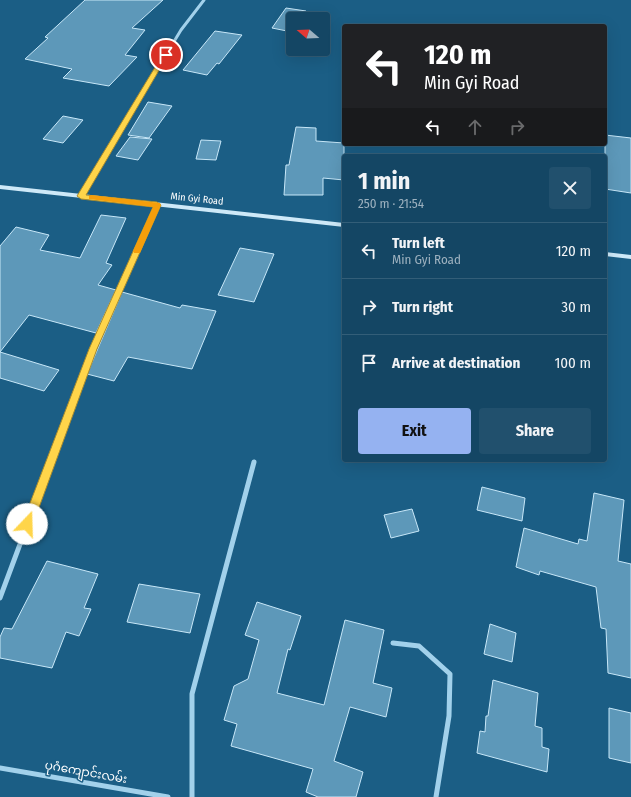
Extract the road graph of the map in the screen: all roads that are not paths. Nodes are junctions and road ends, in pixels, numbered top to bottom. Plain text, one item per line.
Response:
1 (204, 0) edge
2 (0, 187) edge
3 (81, 196) junction
4 (157, 205) junction
5 (342, 225) edge
6 (607, 254) edge
7 (631, 257) edge
8 (254, 462) dead end
9 (0, 598) edge
10 (392, 643) dead end
11 (0, 768) edge
12 (168, 797) edge
13 (192, 797) edge
14 (436, 797) edge

1 - 3 street
2 - 3 main road, Min Gyi Road
3 - 4 main road, Min Gyi Road
4 - 5 main road, Min Gyi Road
4 - 9 street
6 - 7 main road
8 - 13 street
10 - 14 street
11 - 12 street, ပုဂံကျောင်းလမ်း

